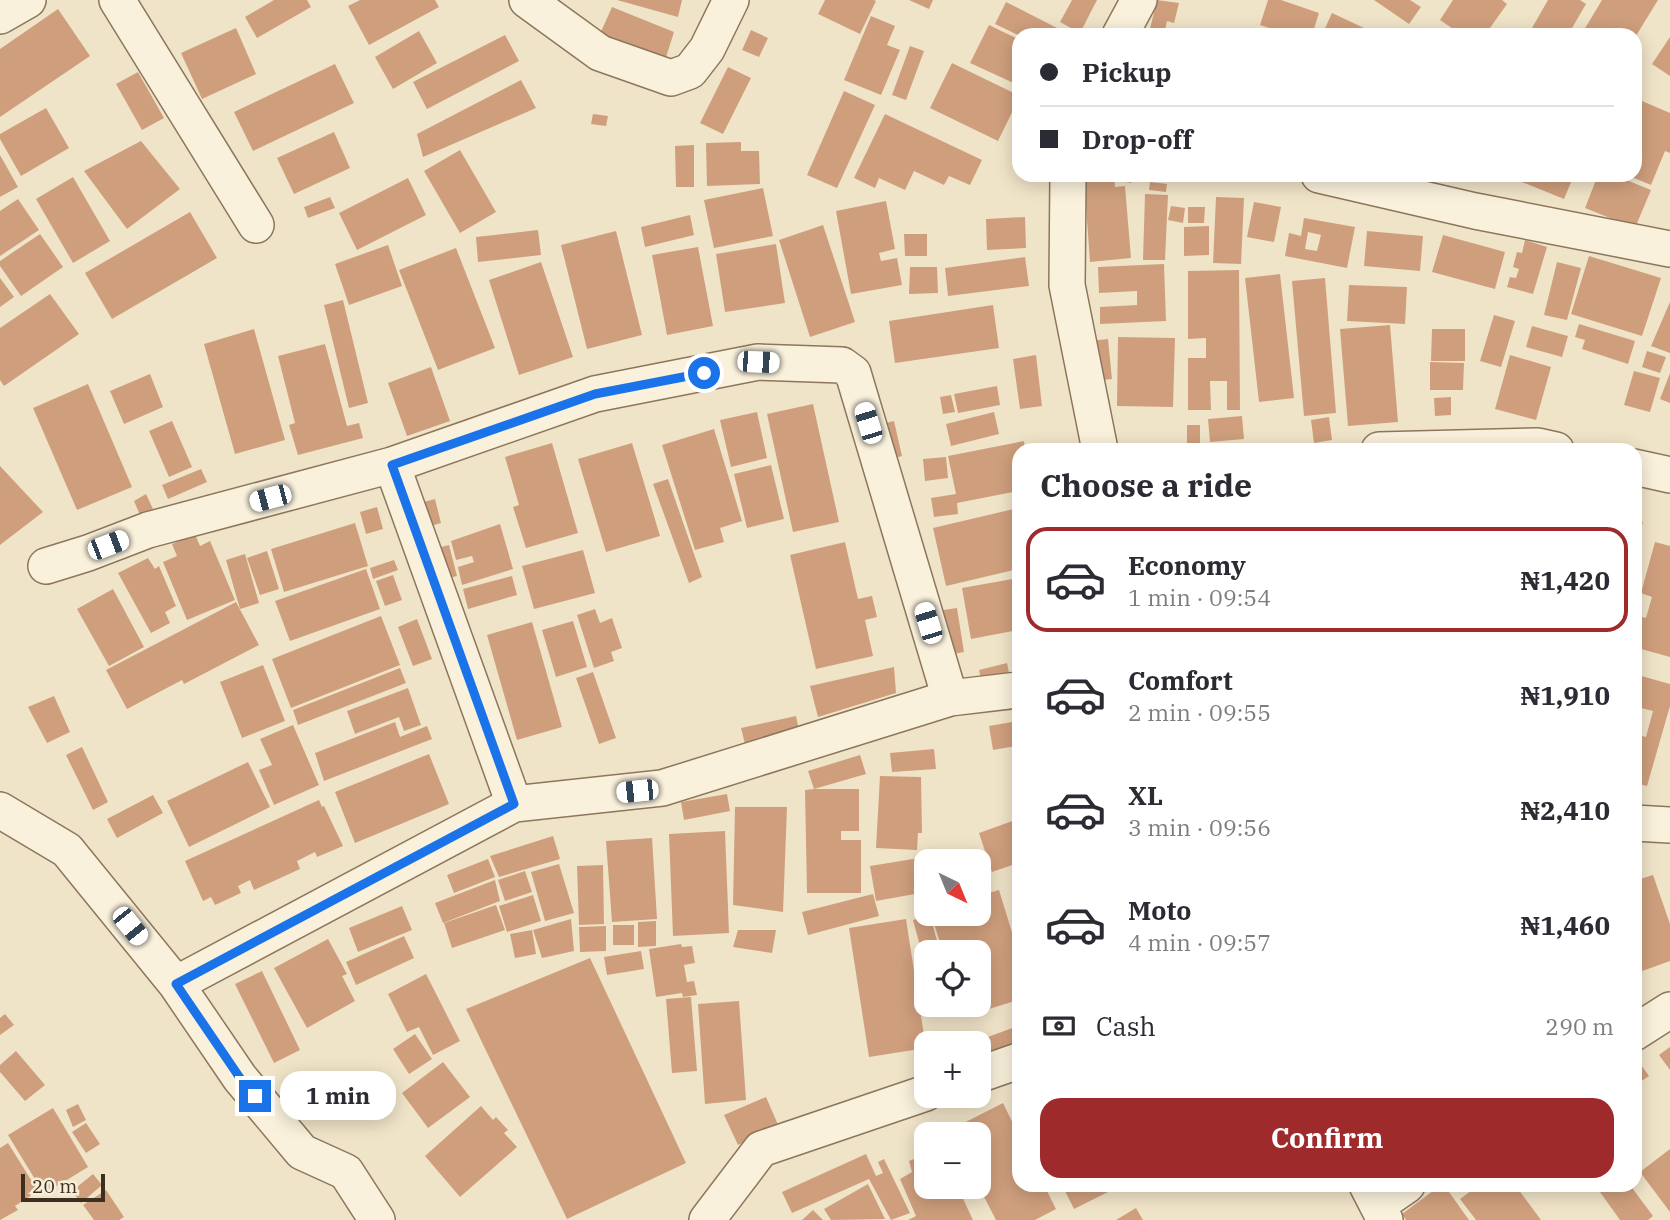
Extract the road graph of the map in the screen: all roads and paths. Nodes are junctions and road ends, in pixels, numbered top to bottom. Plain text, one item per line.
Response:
1 (28, 0) edge
2 (117, 0) edge
3 (527, 0) edge
4 (731, 0) edge
5 (1139, 0) edge
6 (0, 16) edge
7 (1125, 28) edge
8 (1068, 182) edge
9 (1349, 182) edge
10 (256, 225) dead end
11 (1670, 249) edge
12 (1099, 443) edge
13 (392, 465) junction
14 (1642, 469) edge
15 (1670, 475) edge
16 (46, 566) dead end
17 (1012, 691) edge
18 (950, 698) junction
19 (514, 804) junction
20 (0, 810) edge
21 (1642, 823) edge
22 (1670, 825) edge
23 (176, 984) junction
24 (1670, 1010) edge
25 (1642, 1028) edge
26 (1012, 1063) edge
27 (991, 1070) edge
28 (914, 1097) edge
29 (1396, 1192) edge
30 (1377, 1203) edge
31 (377, 1220) edge
32 (707, 1220) edge

1 - 6 street
2 - 10 street
3 - 4 street
5 - 7 street
8 - 12 street
9 - 11 street
13 - 16 street
13 - 18 street
13 - 19 street
14 - 15 street
17 - 18 street
18 - 19 street
19 - 23 street
20 - 23 street
21 - 22 street
23 - 31 street
24 - 25 street
26 - 27 street
28 - 32 street
29 - 30 street

